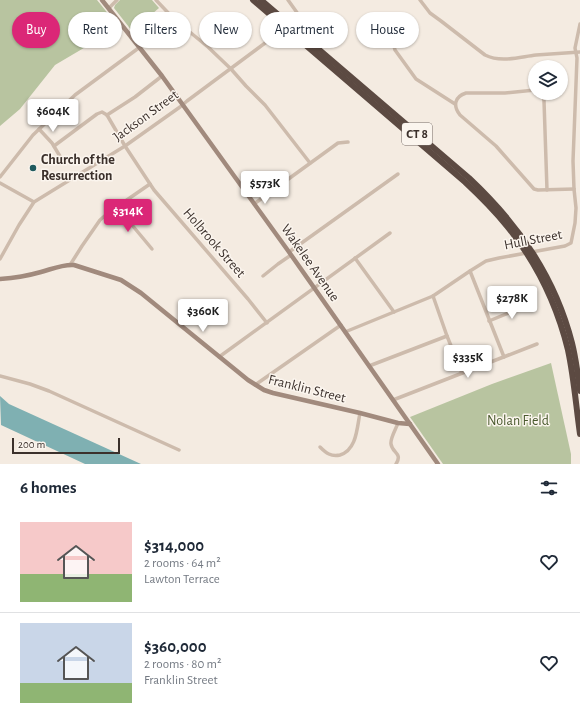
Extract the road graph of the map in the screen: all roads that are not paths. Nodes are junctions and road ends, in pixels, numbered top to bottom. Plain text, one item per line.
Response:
1 (102, 0) edge
2 (117, 0) edge
3 (156, 0) edge
4 (252, 0) edge
5 (261, 0) edge
6 (288, 0) edge
7 (420, 0) edge
8 (109, 8) junction
9 (269, 12) edge
10 (272, 12) edge
11 (296, 12) edge
12 (580, 24) edge
13 (130, 35) edge
14 (260, 47) edge
15 (140, 48) joint
16 (314, 48) edge
17 (394, 48) edge
18 (578, 52) edge
19 (231, 69) junction
20 (162, 76) junction
21 (528, 91) edge
22 (544, 100) edge
23 (455, 104) junction
24 (183, 105) junction
25 (107, 115) junction
26 (39, 129) junction
27 (348, 142) dead end
28 (54, 146) junction
29 (125, 146) junction
30 (61, 158) dead end
31 (310, 163) junction
32 (398, 174) dead end
33 (0, 177) edge
34 (0, 183) edge
35 (150, 184) junction
36 (574, 188) junction
37 (547, 190) junction
38 (34, 202) junction
39 (254, 204) junction
40 (117, 206) junction
41 (390, 233) dead end
42 (152, 249) dead end
43 (290, 254) junction
44 (531, 257) junction
45 (355, 258) junction
46 (0, 259) edge
47 (70, 265) junction
48 (470, 271) junction
49 (263, 276) dead end
50 (0, 279) edge
51 (314, 288) junction
52 (433, 296) junction
53 (528, 305) dead end
54 (394, 312) junction
55 (490, 321) junction
56 (267, 323) junction
57 (341, 325) junction
58 (345, 332) junction
59 (447, 336) junction
60 (537, 344) dead end
61 (219, 357) junction
62 (504, 357) junction
63 (369, 366) junction
64 (462, 373) junction
65 (0, 376) edge
66 (254, 385) junction
67 (580, 391) edge
68 (393, 400) junction
69 (360, 413) junction
70 (398, 423) junction
71 (410, 424) junction
72 (580, 434) edge
73 (320, 447) dead end
74 (179, 450) dead end
75 (396, 464) edge
76 (438, 464) edge

1 - 8 main road, Wakelee Avenue
2 - 8 street
3 - 19 street
4 - 9 highway, CT 8
5 - 10 highway, CT 8
6 - 11 street
7 - 18 street
8 - 13 main road, Wakelee Avenue
12 - 18 street, Hull Street
14 - 19 street, Jackson Street
15 - 20 main road, Wakelee Avenue
15 - 26 street
16 - 44 highway, CT 8
17 - 23 street
18 - 36 street, Hull Street
19 - 24 street, Jackson Street
19 - 31 street
20 - 24 main road, Wakelee Avenue
20 - 25 street
21 - 23 street
22 - 37 street
23 - 37 street
24 - 29 street, Jackson Street
24 - 39 main road, Wakelee Avenue
25 - 28 street
25 - 29 street, Holbrook Street
26 - 28 street
26 - 33 street
27 - 31 street
28 - 30 street
29 - 35 street, Holbrook Street
29 - 38 street, Jackson Street
31 - 39 street
32 - 43 street
34 - 38 street
35 - 40 street
35 - 56 street, Holbrook Street
36 - 37 street
36 - 48 street, Hull Street
38 - 46 street, Jackson Street
39 - 43 main road, Wakelee Avenue
40 - 42 street
40 - 47 street
41 - 45 street
43 - 49 street
43 - 51 main road, Wakelee Avenue
44 - 67 highway, CT 8
44 - 72 highway, CT 8
45 - 51 street
45 - 54 street
47 - 50 main road, Franklin Street
47 - 61 main road, Franklin Street
48 - 52 street, Hull Street
48 - 55 street
51 - 56 street
51 - 57 main road, Wakelee Avenue
52 - 54 street, Hull Street
52 - 59 street
53 - 55 street
54 - 58 street, Hull Street
55 - 62 street
56 - 61 street
57 - 58 main road, Wakelee Avenue
57 - 66 street
58 - 63 main road, Wakelee Avenue
59 - 63 street
59 - 64 street
60 - 62 street
61 - 66 main road, Franklin Street
62 - 64 street
63 - 68 main road, Wakelee Avenue
64 - 68 street
65 - 74 street
66 - 69 main road, Franklin Street
68 - 71 main road, Wakelee Avenue
69 - 70 main road, Franklin Street
69 - 73 street
70 - 71 main road, Franklin Street
70 - 75 street
71 - 76 main road, Wakelee Avenue

